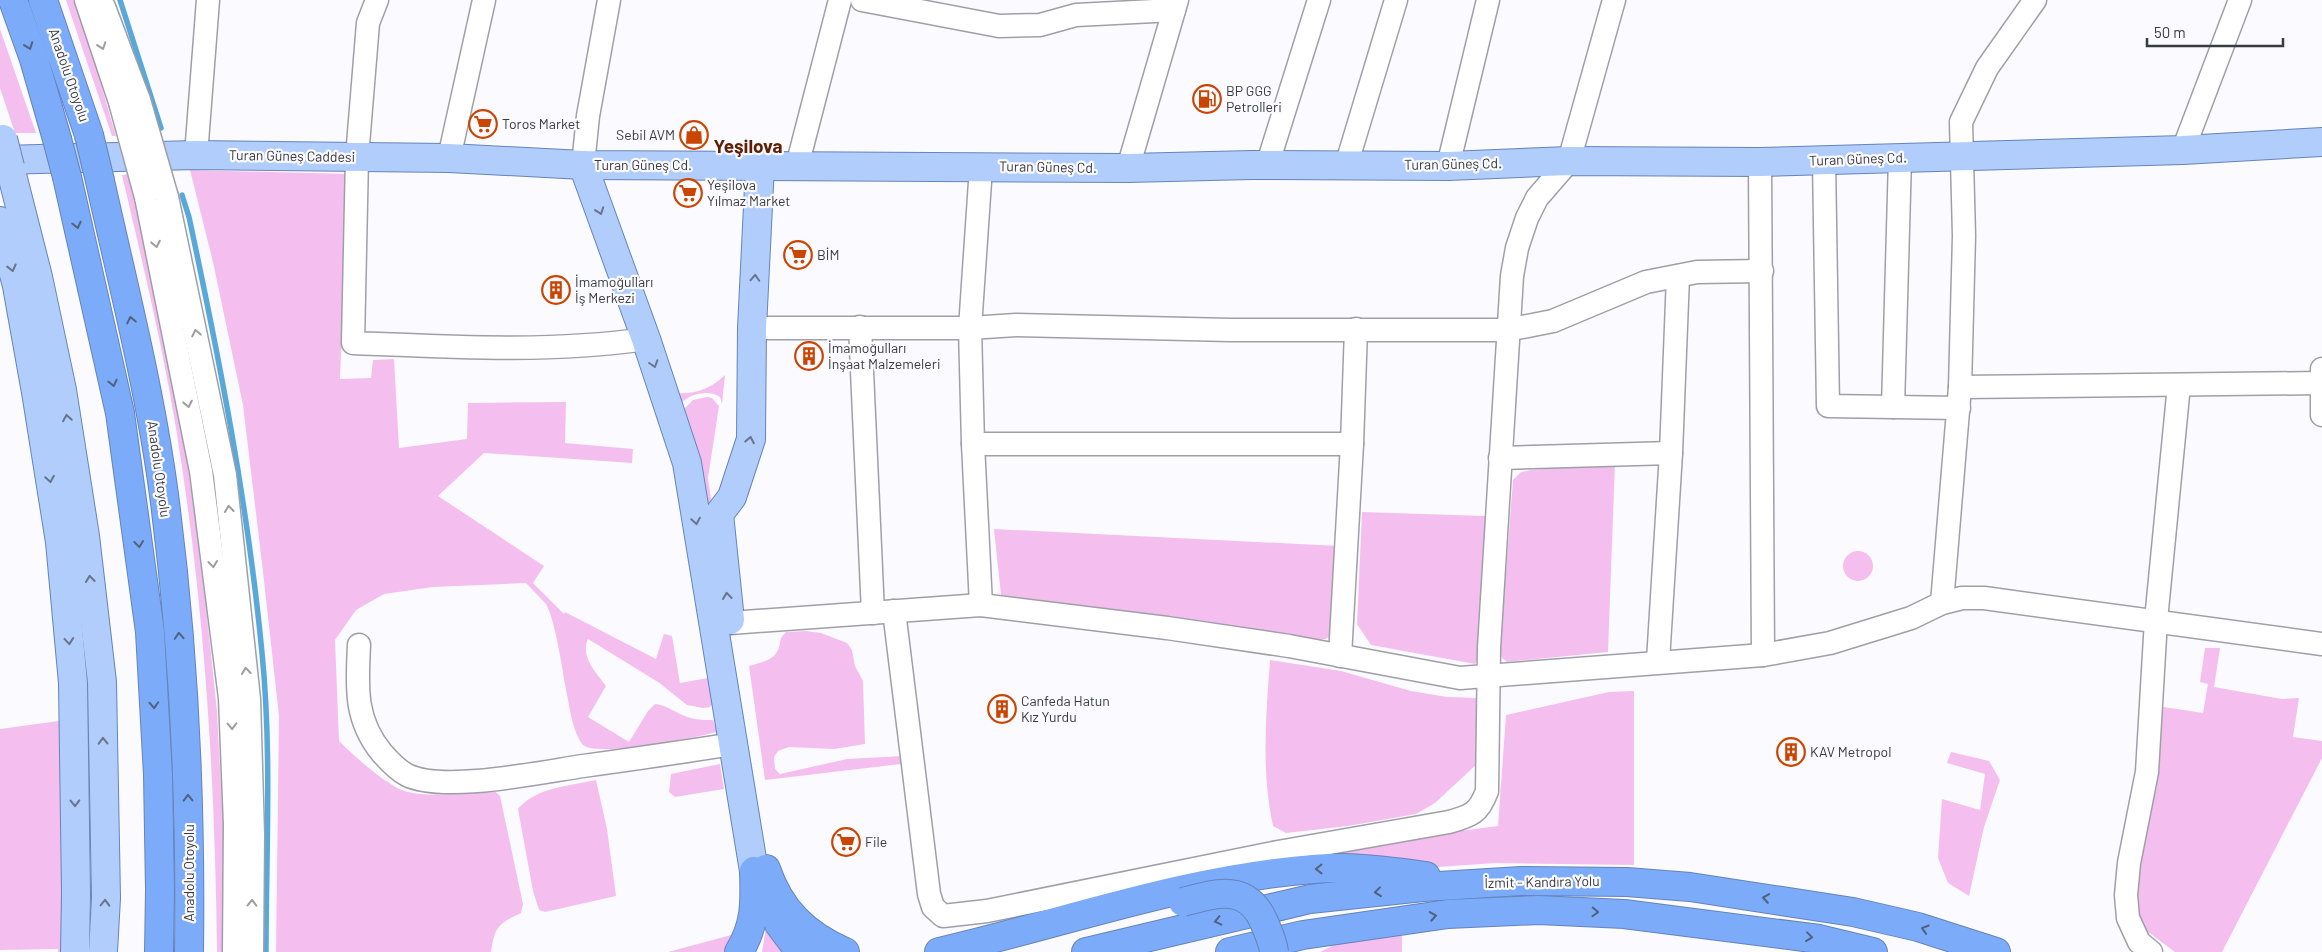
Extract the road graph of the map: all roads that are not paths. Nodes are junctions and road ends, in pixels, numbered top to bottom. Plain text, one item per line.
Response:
1 (13, 0) edge
2 (43, 0) edge
3 (86, 0) edge
4 (101, 0) edge
5 (208, 0) edge
6 (363, 0) edge
7 (377, 0) edge
8 (484, 0) edge
9 (609, 0) edge
10 (840, 0) edge
11 (862, 0) edge
12 (1319, 0) edge
13 (1396, 0) edge
14 (1488, 0) edge
15 (1614, 0) edge
16 (2035, 0) edge
17 (2240, 0) edge
18 (1175, 5) edge
19 (368, 23) junction
20 (130, 101) junction
21 (2322, 142) edge
22 (3, 149) edge
23 (2183, 150) junction
24 (196, 155) junction
25 (1960, 156) junction
26 (357, 157) junction
27 (449, 158) junction
28 (1900, 158) junction
29 (1568, 160) junction
30 (1824, 160) junction
31 (1760, 162) junction
32 (583, 165) junction
33 (760, 166) junction
34 (797, 166) junction
35 (1267, 166) junction
36 (1346, 166) junction
37 (1448, 166) junction
38 (981, 167) junction
39 (1128, 168) junction
40 (157, 197) junction
41 (0, 221) edge
42 (1762, 271) junction
43 (1678, 276) junction
44 (860, 327) junction
45 (752, 328) junction
46 (970, 328) junction
47 (1356, 328) junction
48 (1507, 330) junction
49 (646, 339) junction
50 (2322, 369) edge
51 (2321, 383) edge
52 (2178, 385) junction
53 (1960, 397) junction
54 (1893, 407) junction
55 (2322, 415) edge
56 (973, 444) junction
57 (1352, 444) junction
58 (1671, 453) junction
59 (1500, 458) junction
60 (1942, 603) junction
61 (981, 605) junction
62 (883, 612) junction
63 (2156, 620) junction
64 (730, 624) junction
65 (2322, 644) edge
66 (359, 645) dead end
67 (1763, 655) junction
68 (1340, 656) junction
69 (1658, 662) junction
70 (1488, 677) junction
71 (733, 744) junction
72 (760, 870) junction
73 (1472, 884) junction
74 (1364, 926) junction
75 (1984, 948) edge
76 (1864, 950) edge
77 (74, 952) edge
78 (103, 952) edge
79 (158, 952) edge
80 (189, 952) edge
81 (234, 952) edge
82 (252, 952) edge
83 (740, 952) edge
84 (758, 952) edge
85 (800, 952) edge
86 (845, 952) edge
87 (939, 952) edge
88 (992, 952) edge
89 (1086, 952) edge
90 (1230, 952) edge
91 (1274, 952) edge
92 (1314, 952) edge
93 (2151, 952) edge

1 -> 79 highway, Anadolu Otoyolu, bridge
80 -> 2 highway, Anadolu Otoyolu, bridge
3 -> 20 street
4 - 20 street
5 - 24 street
6 - 19 street
7 - 19 street
8 - 27 street
9 - 32 street
10 - 34 street
11 - 18 street
12 - 35 street
13 - 36 street
14 - 37 street
15 - 29 street
16 - 25 street
17 - 23 street
18 - 39 street
19 - 26 street
20 - 40 street, bridge
21 - 23 main road, Turan Güneş Cd.
22 - 24 main road, Turan Güneş Caddesi
78 -> 22 main road
23 - 25 main road, Turan Güneş Cd.
24 - 26 main road, Turan Güneş Caddesi
25 - 28 main road, Turan Güneş Cd.
25 - 53 street
26 - 27 main road, Turan Güneş Caddesi
26 - 49 street
27 - 32 main road, Turan Güneş Caddesi
28 - 30 main road, Turan Güneş Cd.
28 - 54 street
29 - 31 main road, Turan Güneş Cd.
29 - 37 main road, Turan Güneş Cd.
29 - 48 street
30 - 31 main road, Turan Güneş Cd.
30 - 54 street
31 - 42 street
32 - 33 main road, Turan Güneş Cd.
32 -> 49 main road
33 - 34 main road, Turan Güneş Cd.
45 -> 33 main road
34 - 38 main road, Turan Güneş Cd.
35 - 36 main road, Turan Güneş Cd.
35 - 39 main road, Turan Güneş Cd.
36 - 37 main road, Turan Güneş Cd.
38 - 39 main road, Turan Güneş Cd.
38 - 46 street
40 -> 81 street
82 -> 40 street
41 -> 77 main road
42 - 43 street
42 - 67 street
43 - 48 street
43 - 58 street
44 - 45 street
44 - 46 street
44 - 62 street
64 -> 45 main road
46 - 47 street
46 - 56 street
47 - 48 street
47 - 57 street
48 - 59 street
49 -> 71 main road
50 - 51 street
51 - 52 street
51 - 55 street
52 - 53 street
52 - 63 street
53 - 54 street
53 - 60 street
56 - 57 street
56 - 61 street
57 - 68 street
58 - 59 street
58 - 69 street
59 - 70 street
60 - 63 street
60 - 67 street
61 - 62 street
61 - 68 street
62 - 64 street
62 - 70 street
63 - 65 street
63 - 93 street
64 - 72 main road
66 - 71 street
67 - 69 street
68 - 70 street
69 - 70 street
71 - 72 main road
72 - 83 highway
72 - 84 highway
72 - 85 highway
72 - 86 highway
75 -> 73 highway, İzmit - Kandıra Yolu
73 -> 87 highway
73 -> 89 highway, İzmit - Kandıra Yolu
74 -> 76 highway, İzmit - Kandıra Yolu
74 - 90 highway, İzmit - Kandıra Yolu
74 - 92 highway
88 - 91 highway, bridge

